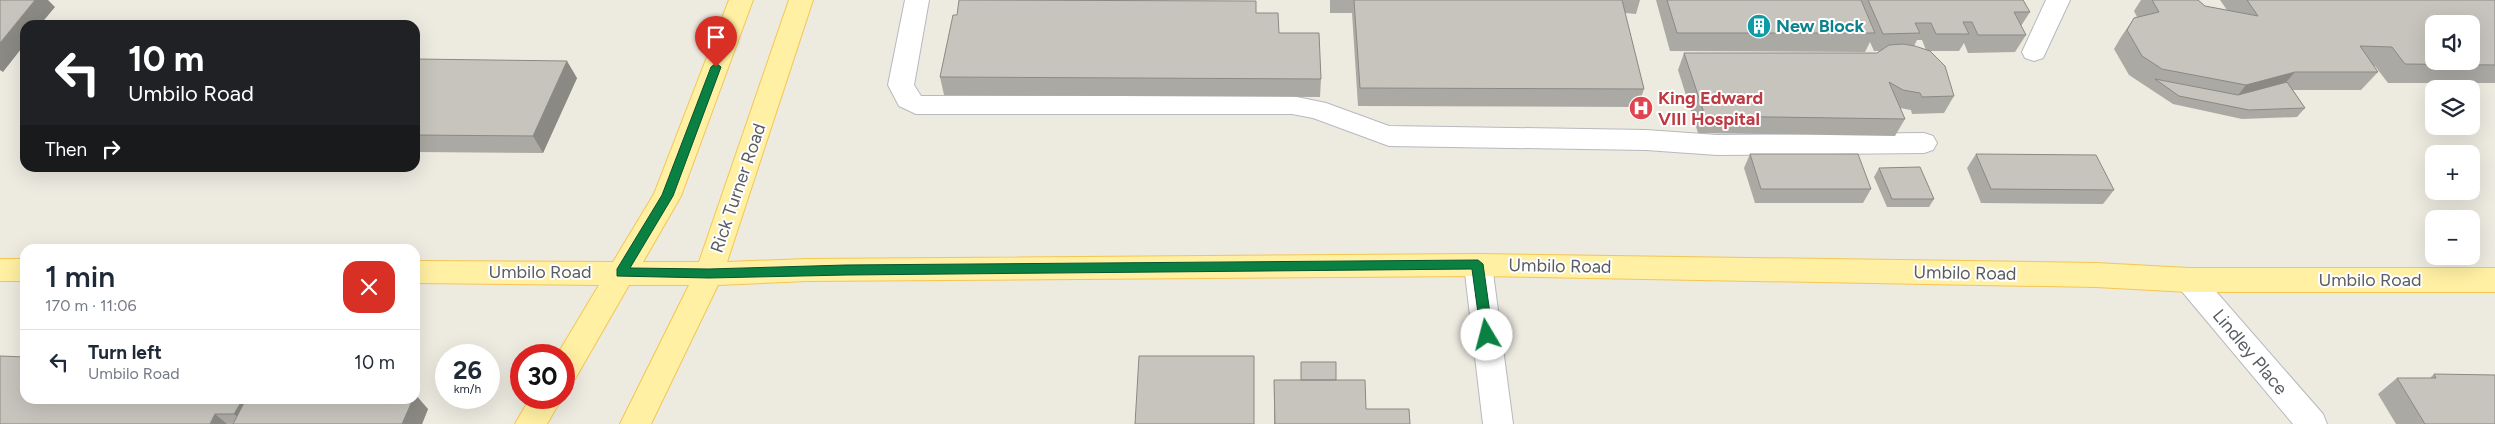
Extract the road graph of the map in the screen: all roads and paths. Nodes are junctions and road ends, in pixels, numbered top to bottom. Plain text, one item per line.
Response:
1 (741, 0) edge
2 (801, 0) edge
3 (917, 0) edge
4 (2058, 0) edge
5 (2034, 52) dead end
6 (1924, 144) dead end
7 (1478, 264) junction
8 (0, 270) edge
9 (20, 270) edge
10 (420, 272) edge
11 (622, 272) junction
12 (709, 274) junction
13 (2189, 280) junction
14 (2495, 280) edge
15 (575, 351) edge
16 (540, 409) edge
17 (530, 424) edge
18 (636, 424) edge
19 (1498, 424) edge
20 (2312, 424) edge

1 - 11 main road
2 - 12 main road, Rick Turner Road
3 - 6 street
4 - 5 street
7 - 12 main road, Umbilo Road
7 - 13 main road, Umbilo Road
7 - 19 street
8 - 9 main road
10 - 11 main road, Umbilo Road
11 - 12 main road, Umbilo Road
11 - 15 main road
12 - 18 main road, Rick Turner Road
13 - 14 main road, Umbilo Road
13 - 20 street, Lindley Place
16 - 17 main road

